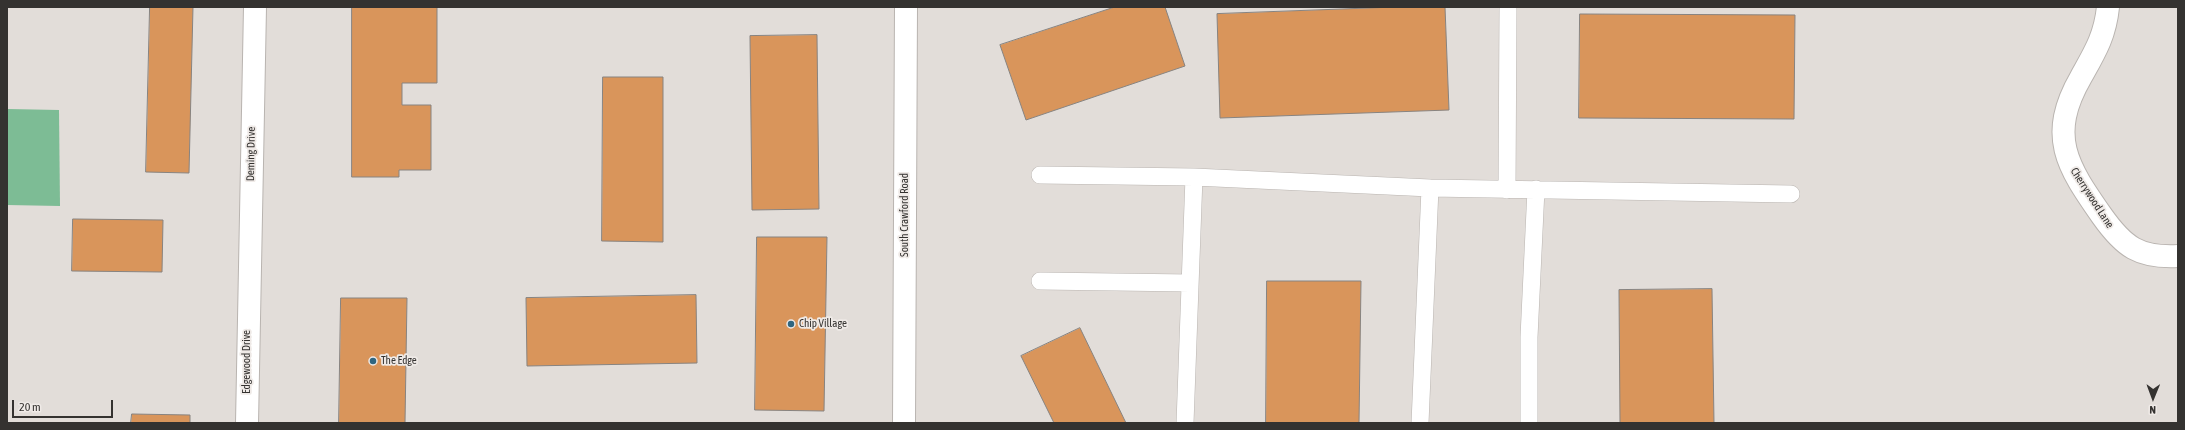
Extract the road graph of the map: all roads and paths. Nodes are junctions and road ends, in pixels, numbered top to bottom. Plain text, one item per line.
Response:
1 (255, 7) edge
2 (906, 7) edge
3 (2108, 7) edge
4 (1508, 9) dead end
5 (1040, 175) dead end
6 (1194, 177) junction
7 (1430, 188) junction
8 (1507, 190) junction
9 (1536, 190) junction
10 (1791, 194) dead end
11 (2178, 256) edge
12 (1040, 281) dead end
13 (1190, 283) junction
14 (248, 301) joint
15 (247, 423) edge
16 (904, 423) edge
17 (1185, 423) edge
18 (1420, 423) edge
19 (1529, 423) edge

1 - 14 street, Deming Drive
2 - 16 street, South Crawford Road
3 - 11 street, Cherrywood Lane
4 - 8 lane
5 - 6 lane
6 - 7 lane
6 - 13 lane
7 - 8 lane
7 - 18 lane
8 - 9 lane
9 - 10 lane
9 - 19 lane
12 - 13 lane
13 - 17 lane
14 - 15 street, Edgewood Drive

